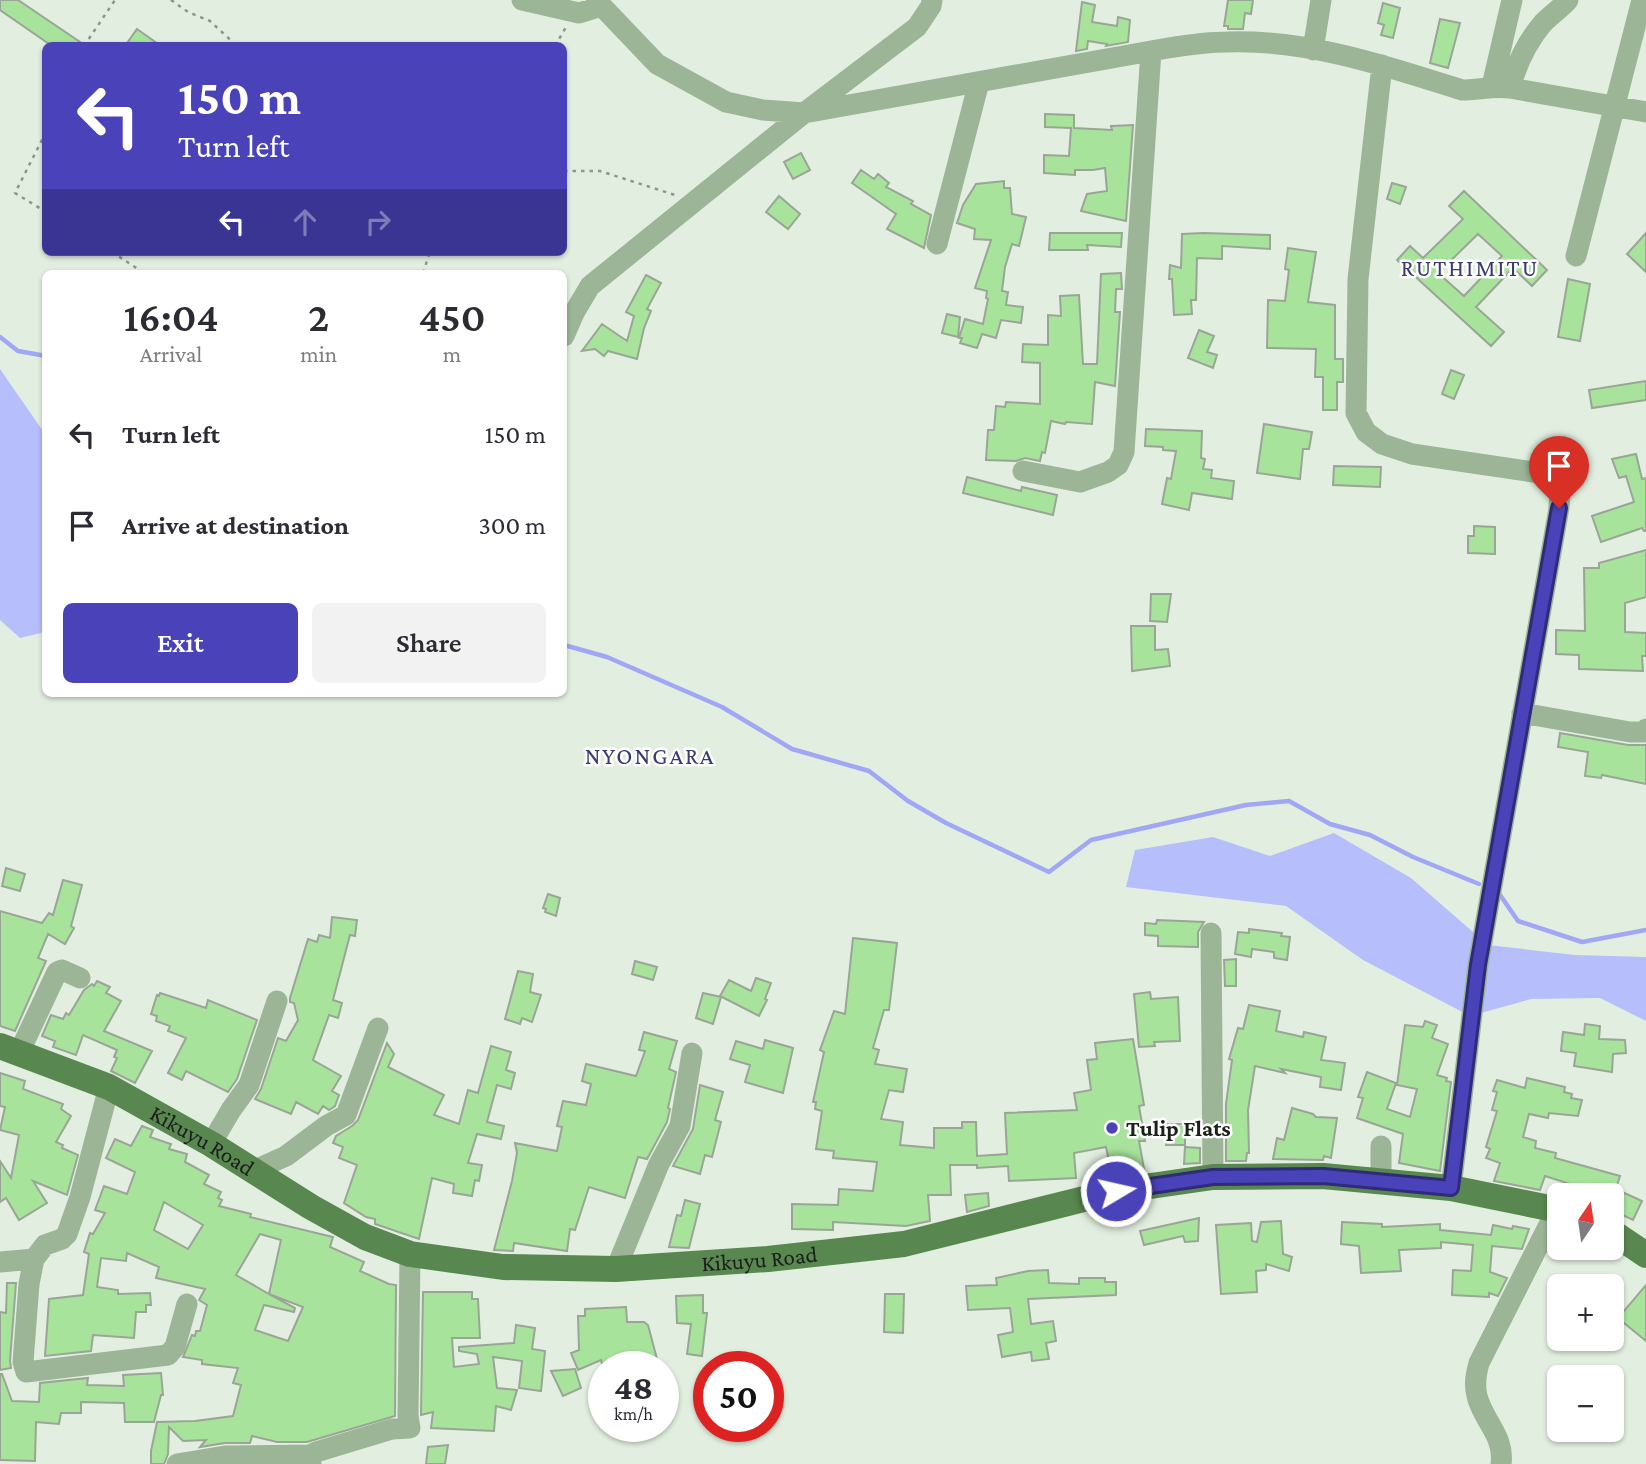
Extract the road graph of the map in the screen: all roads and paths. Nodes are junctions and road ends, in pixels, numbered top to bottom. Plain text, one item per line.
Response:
1 (115, 0) edge
2 (171, 0) edge
3 (522, 0) edge
4 (932, 0) edge
5 (1321, 0) edge
6 (1512, 0) edge
7 (1568, 0) edge
8 (1642, 0) edge
9 (599, 3) edge
10 (86, 42) edge
11 (233, 42) edge
12 (1313, 50) junction
13 (1151, 51) junction
14 (1382, 65) junction
15 (979, 82) junction
16 (1501, 87) junction
17 (1616, 106) junction
18 (1646, 112) edge
19 (804, 113) junction
20 (42, 140) edge
21 (567, 172) edge
22 (694, 203) junction
23 (42, 210) edge
24 (937, 244) dead end
25 (118, 256) edge
26 (1576, 256) dead end
27 (139, 270) edge
28 (567, 329) edge
29 (1023, 471) dead end
30 (1522, 713) junction
31 (1646, 729) edge
32 (1211, 933) dead end
33 (80, 978) dead end
34 (278, 1001) dead end
35 (378, 1028) dead end
36 (10, 1049) edge
37 (692, 1053) dead end
38 (108, 1087) junction
39 (211, 1144) junction
40 (1381, 1146) dead end
41 (253, 1171) junction
42 (1213, 1177) junction
43 (1381, 1181) junction
44 (1451, 1188) junction
45 (1547, 1208) edge
46 (1547, 1231) edge
47 (1624, 1240) edge
48 (410, 1254) junction
49 (1646, 1255) edge
50 (34, 1259) junction
51 (0, 1262) edge
52 (616, 1269) junction
53 (187, 1304) dead end
54 (310, 1460) edge
55 (177, 1464) edge
56 (1501, 1464) edge

1 - 10 path
2 - 11 path
3 - 9 street
4 - 19 street
5 - 12 street
6 - 16 street
7 - 16 street
8 - 17 street
9 - 19 street
12 - 13 street
12 - 14 street
13 - 15 street
13 - 29 street
14 - 16 street
14 - 30 street
15 - 19 street
15 - 24 street
16 - 17 street
17 - 18 street
17 - 26 street
19 - 22 street
20 - 23 path
21 - 22 path
22 - 28 street
25 - 27 path
30 - 31 street
30 - 44 street
32 - 42 street
33 - 36 street
34 - 39 street
35 - 41 street
36 - 38 main road, Kikuyu Road
37 - 52 street
38 - 39 main road, Kikuyu Road
38 - 50 street
39 - 41 main road, Kikuyu Road
40 - 43 street
41 - 48 main road, Kikuyu Road
42 - 43 main road, Kikuyu Road
42 - 52 main road, Kikuyu Road
43 - 44 main road, Kikuyu Road
44 - 45 main road, Kikuyu Road
46 - 56 street
47 - 49 main road
48 - 52 main road, Kikuyu Road
48 - 54 street
50 - 51 street
50 - 53 street
54 - 55 street

